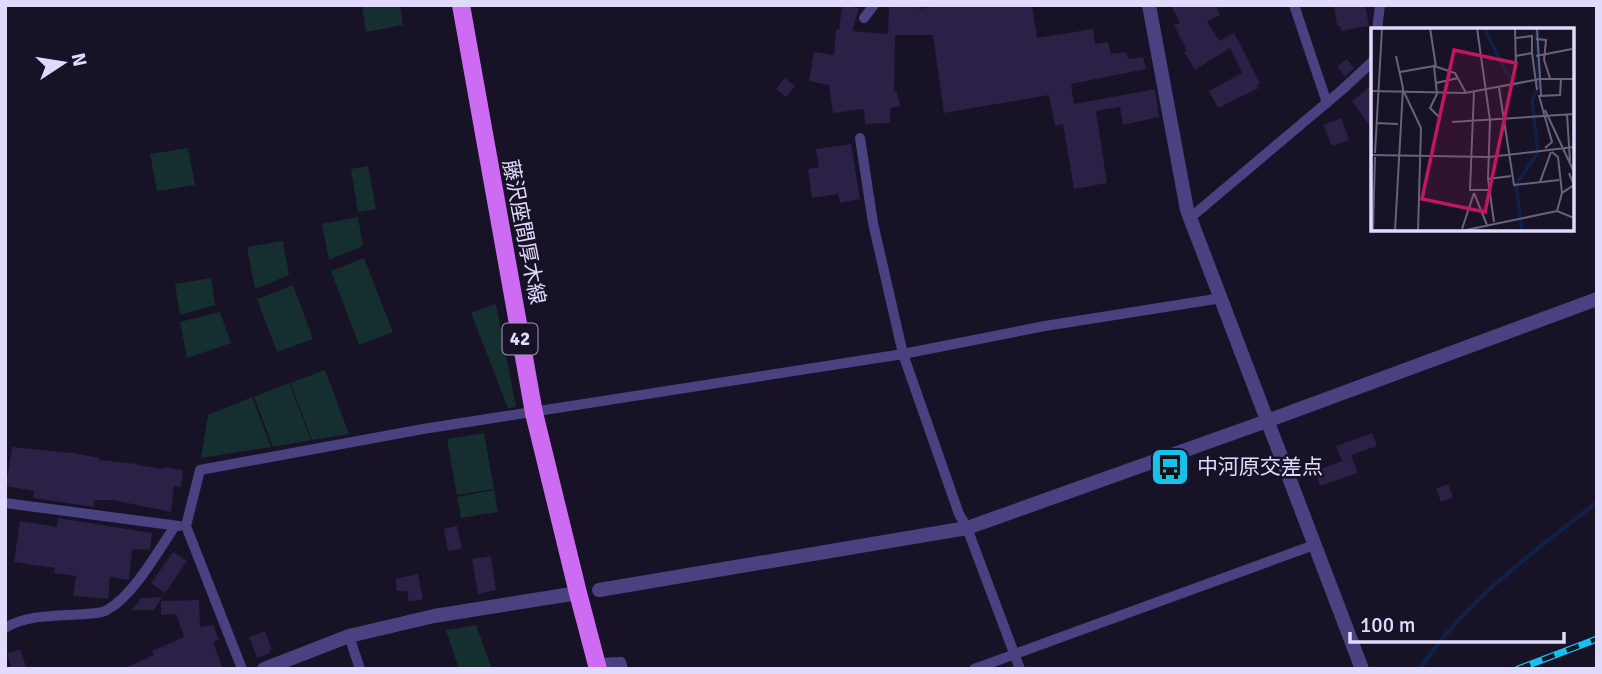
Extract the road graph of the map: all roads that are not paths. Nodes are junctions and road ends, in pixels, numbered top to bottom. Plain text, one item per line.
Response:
1 (461, 5) edge
2 (874, 5) edge
3 (1149, 5) edge
4 (1294, 5) edge
5 (1380, 5) edge
6 (864, 18) dead end
7 (1377, 28) edge
8 (1371, 63) edge
9 (1327, 103) junction
10 (860, 138) dead end
11 (1190, 218) junction
12 (1222, 298) junction
13 (1597, 299) edge
14 (903, 354) junction
15 (534, 413) junction
16 (1267, 421) junction
17 (5, 503) edge
18 (181, 526) junction
19 (967, 528) junction
20 (1314, 545) junction
21 (599, 590) joint
22 (578, 593) junction
23 (5, 628) edge
24 (349, 636) junction
25 (1015, 653) junction
26 (598, 666) edge
27 (242, 669) edge
28 (264, 669) edge
29 (360, 669) edge
30 (624, 669) edge
31 (974, 669) edge
32 (1020, 669) edge
33 (1362, 669) edge

1 - 15 main road, 藤沢座間厚木線 / 42
2 - 6 street
3 - 11 street
4 - 9 street
5 - 7 street
8 - 9 street
9 - 11 street
10 - 14 street
11 - 12 street
12 - 14 street
12 - 16 street
13 - 16 street
14 - 15 street
14 - 19 street
15 - 18 street
15 - 22 main road, 藤沢座間厚木線 / 42
16 - 19 street
16 - 20 street
17 - 18 street
18 - 23 street
18 - 27 street
19 - 21 street
19 - 25 street
20 - 25 street
20 - 33 street
21 - 22 street
22 - 24 street
22 - 26 main road, 藤沢座間厚木線 / 42
24 - 28 street
24 - 29 street
25 - 31 street
25 - 32 street
26 - 30 street

